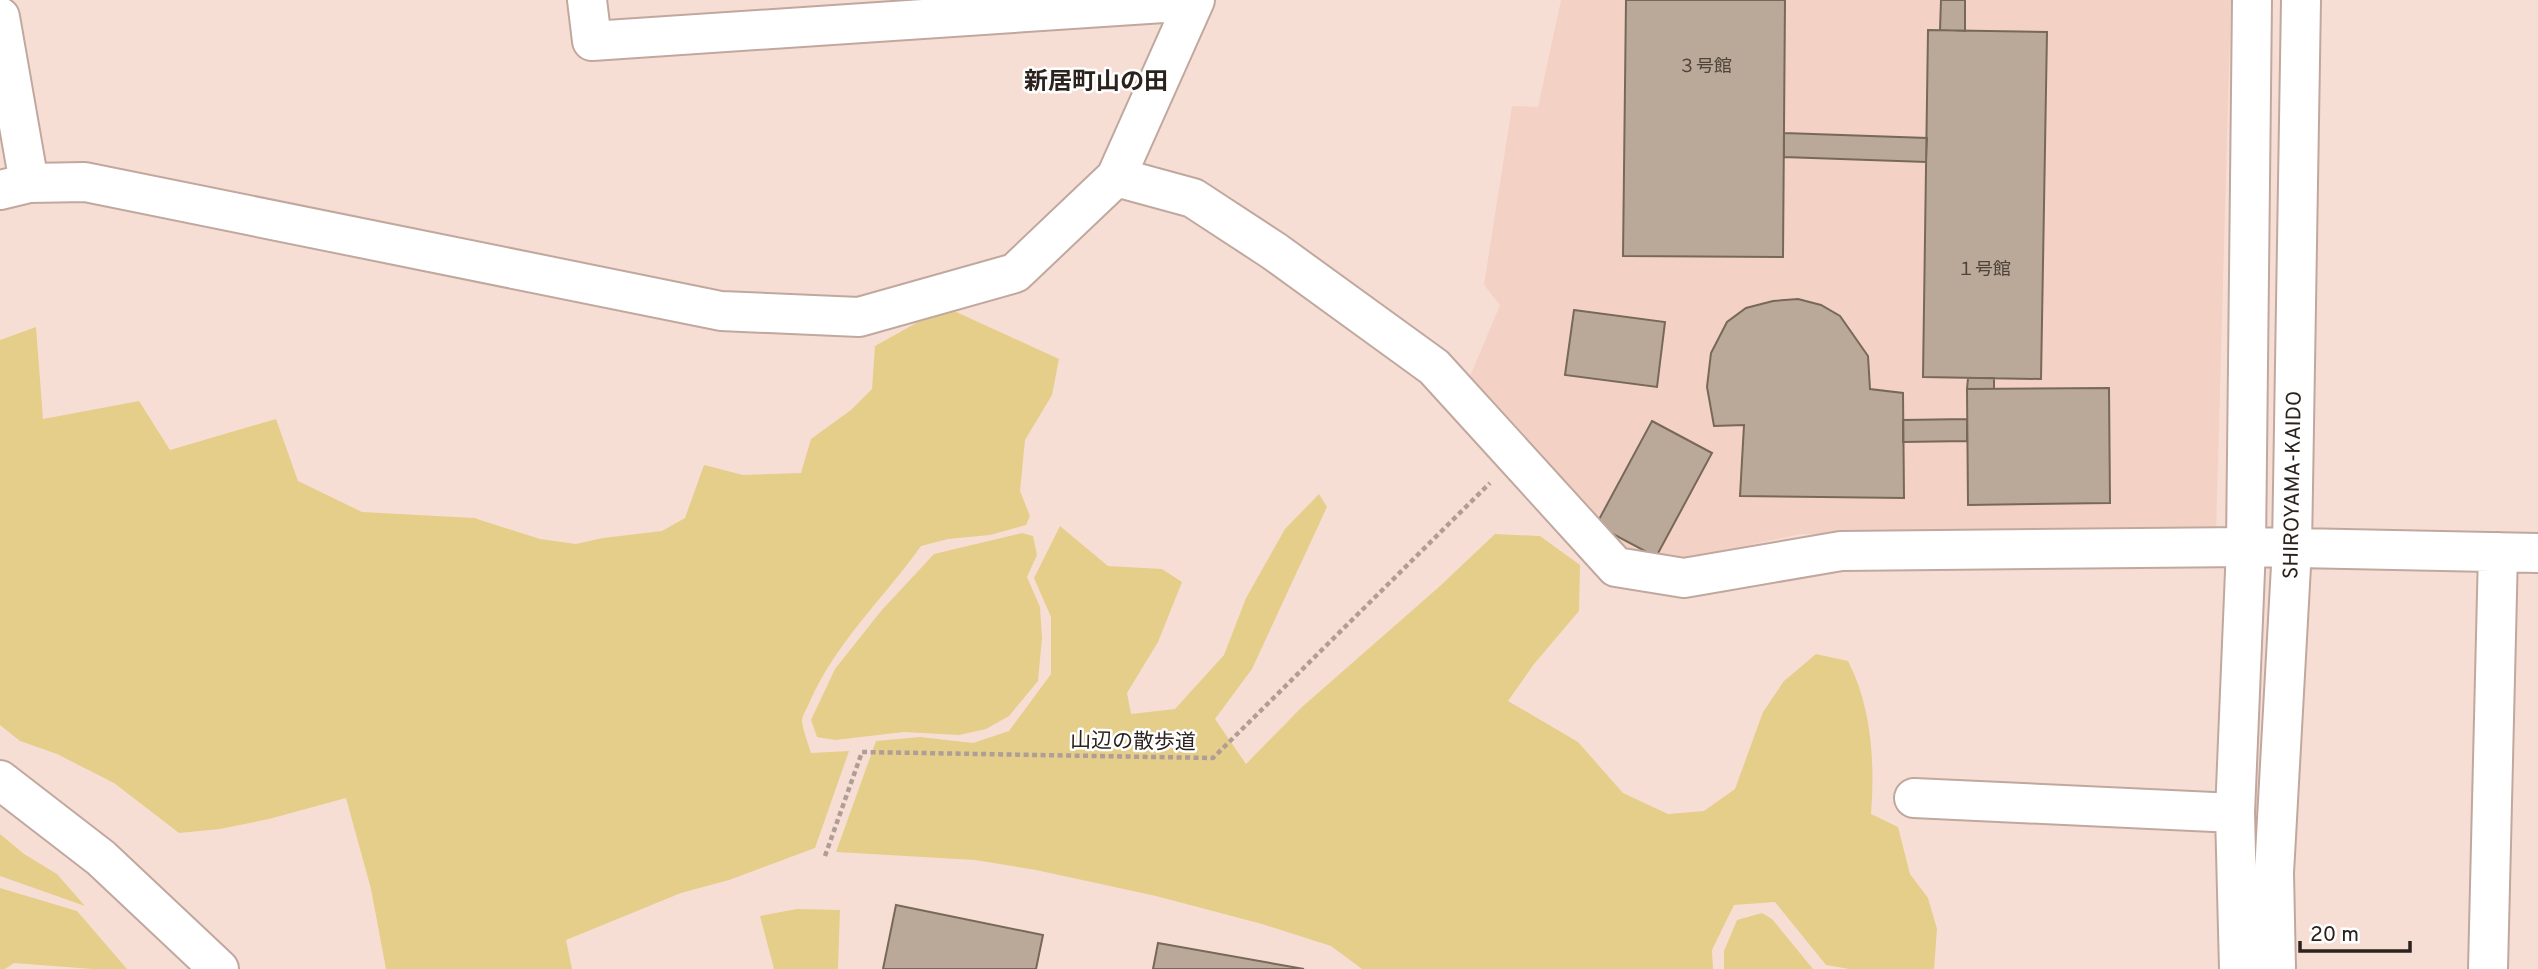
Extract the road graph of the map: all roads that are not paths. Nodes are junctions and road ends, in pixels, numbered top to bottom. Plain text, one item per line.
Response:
1 (587, 0) edge
2 (2252, 0) edge
3 (2301, 0) edge
4 (1195, 1) edge
5 (0, 18) edge
6 (1116, 177) junction
7 (15, 187) edge
8 (2246, 547) junction
9 (2292, 548) junction
10 (2498, 552) junction
11 (2538, 553) edge
12 (0, 780) edge
13 (1914, 798) dead end
14 (2235, 813) junction
15 (219, 969) edge
16 (2239, 969) edge
17 (2276, 969) edge
18 (2488, 969) edge

1 - 4 street
2 - 8 street
3 - 9 street, SHIROYAMA-KAIDO
4 - 6 street
5 - 7 street
6 - 7 street
6 - 8 street
8 - 9 street
8 - 14 street
9 - 10 street
9 - 17 street, SHIROYAMA-KAIDO
10 - 11 street
10 - 18 street
12 - 15 street
13 - 14 street
14 - 16 street

